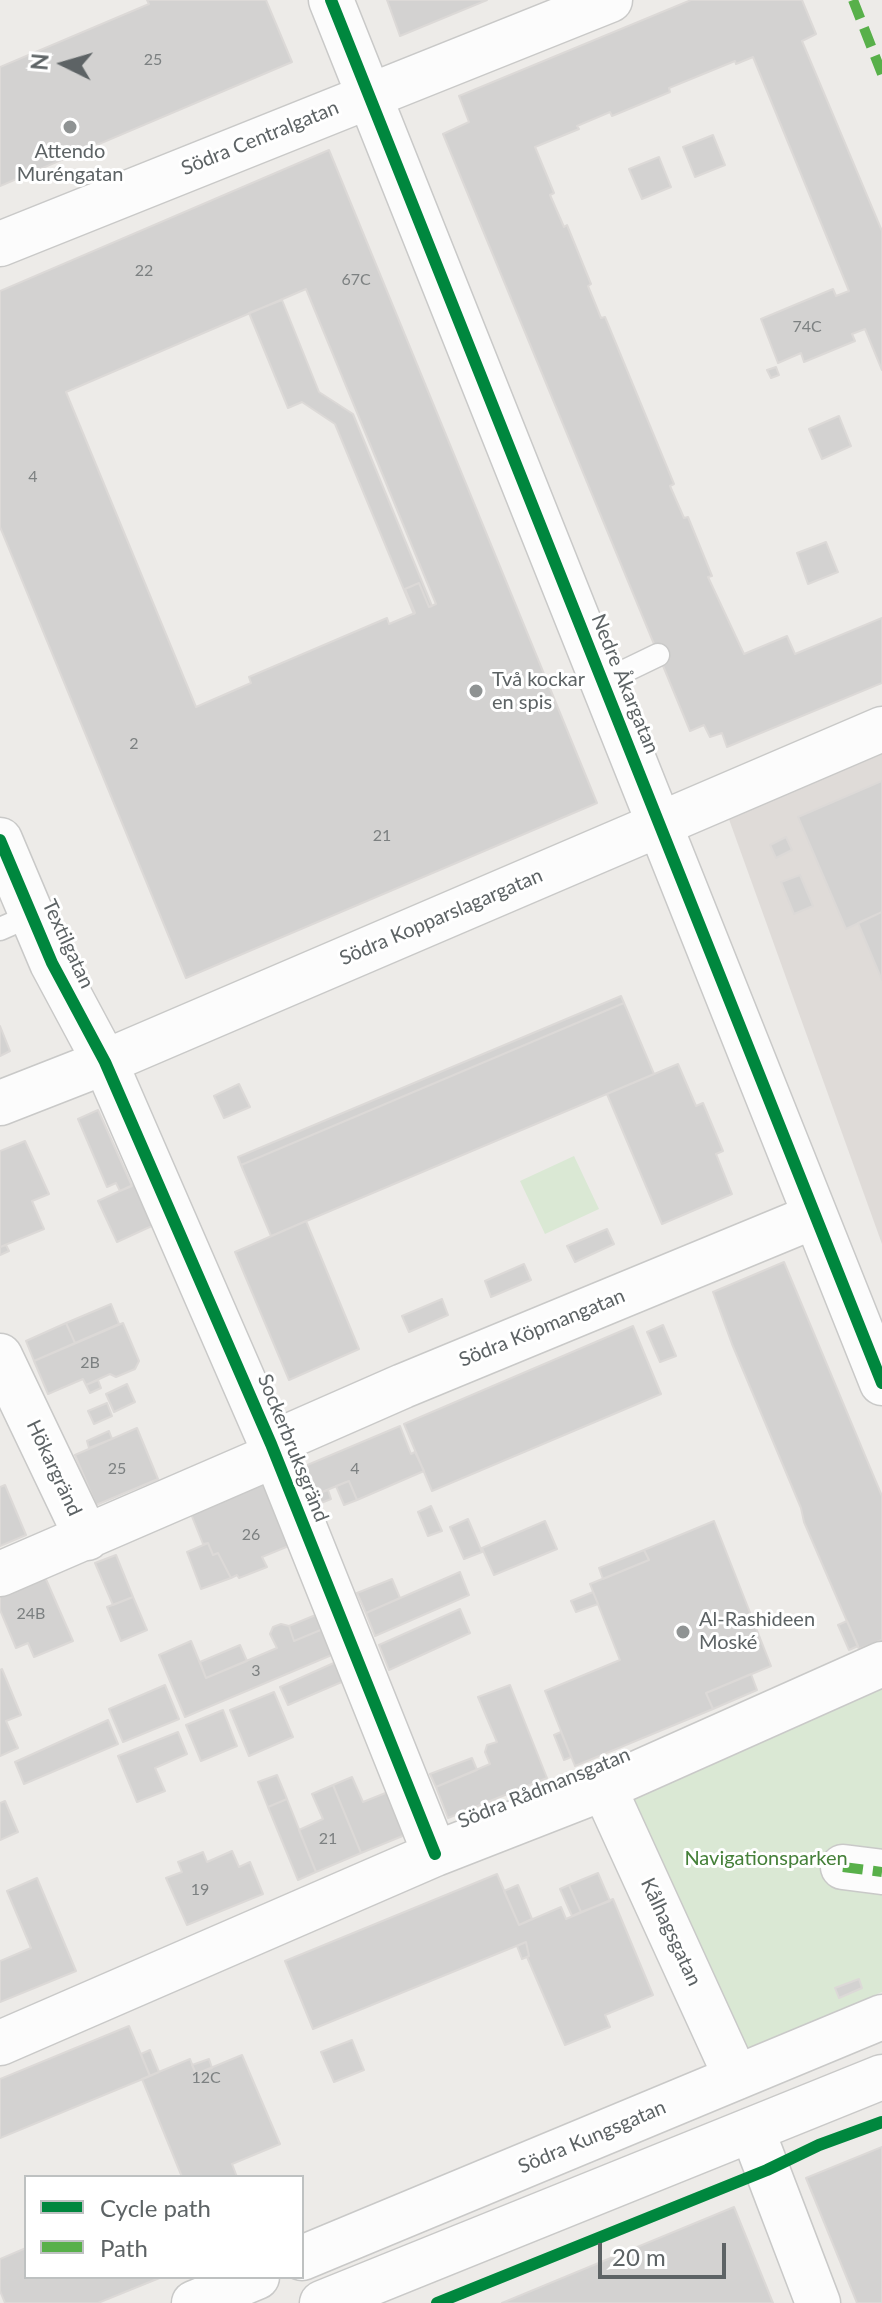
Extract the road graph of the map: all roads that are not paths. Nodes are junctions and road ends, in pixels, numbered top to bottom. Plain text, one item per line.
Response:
1 (331, 0) edge
2 (610, 0) edge
3 (368, 95) junction
4 (0, 244) edge
5 (658, 655) dead end
6 (602, 682) junction
7 (882, 729) edge
8 (659, 823) junction
9 (0, 840) edge
10 (16, 922) edge
11 (105, 1062) junction
12 (0, 1103) edge
13 (815, 1216) junction
14 (0, 1356) edge
15 (882, 1383) edge
16 (273, 1450) junction
17 (87, 1538) junction
18 (0, 1574) edge
19 (882, 1664) edge
20 (604, 1788) junction
21 (435, 1854) junction
22 (882, 2017) edge
23 (0, 2043) edge
24 (736, 2077) junction
25 (882, 2077) edge
26 (752, 2130) junction
27 (304, 2257) edge
28 (252, 2279) edge
29 (194, 2303) edge
30 (322, 2303) edge
31 (818, 2303) edge

1 - 3 street, Nedre Åkargatan
2 - 3 street, Södra Centralgatan
3 - 4 street, Södra Centralgatan
3 - 6 street, Nedre Åkargatan
5 - 6 lane
6 - 8 street, Nedre Åkargatan
7 - 8 street, Södra Kopparslagargatan
8 - 11 street, Södra Kopparslagargatan
8 - 13 street, Nedre Åkargatan
9 - 10 street, Textilgatan
10 - 11 street, Textilgatan
11 - 12 street, Södra Kopparslagargatan
11 - 16 street, Sockerbruksgränd
13 - 15 street, Nedre Åkargatan
13 - 16 street, Södra Köpmangatan
14 - 17 street, Hökargränd
16 - 17 street, Södra Köpmangatan
16 - 21 street, Sockerbruksgränd
17 - 18 street, Södra Köpmangatan
19 - 20 street, Södra Rådmansgatan
20 - 21 street, Södra Rådmansgatan
20 - 24 street, Kålhagsgatan
21 - 23 street, Södra Rådmansgatan
22 - 24 street, Södra Kungsgatan
24 - 27 street, Södra Kungsgatan
25 - 26 street
26 - 30 street
26 - 31 street
28 - 29 street

